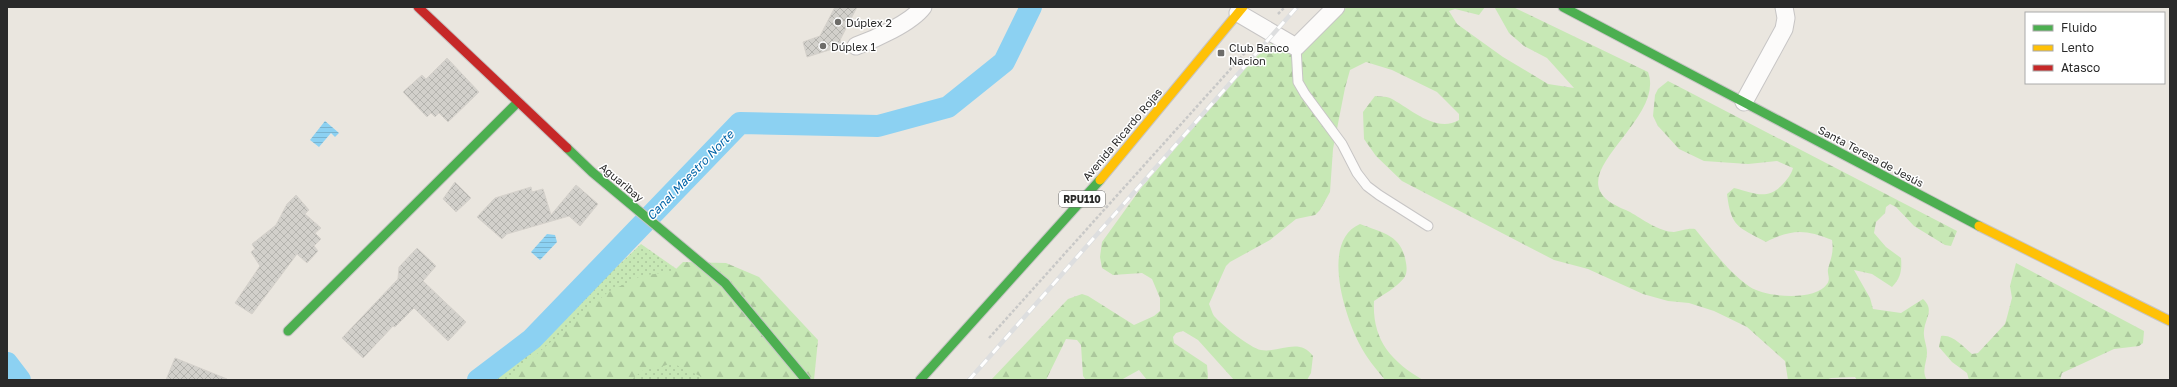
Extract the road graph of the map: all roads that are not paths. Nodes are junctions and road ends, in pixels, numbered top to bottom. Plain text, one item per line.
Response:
1 (418, 7) edge
2 (923, 7) edge
3 (1336, 7) edge
4 (1563, 7) edge
5 (1784, 7) edge
6 (1241, 10) edge
7 (856, 46) dead end
8 (1296, 47) junction
9 (1744, 102) junction
10 (517, 103) junction
11 (1428, 226) dead end
12 (2170, 321) edge
13 (288, 331) dead end
14 (806, 380) edge
15 (920, 380) edge

1 - 10 street, Aguaribay
2 - 7 street
3 - 8 street
4 - 9 street, Santa Teresa de Jesús
5 - 9 street
6 - 8 street
6 - 15 street, Avenida Ricardo Rojas / RPU110
8 - 11 lane
9 - 12 street, Santa Teresa de Jesús
10 - 13 street
10 - 14 street, Aguaribay

